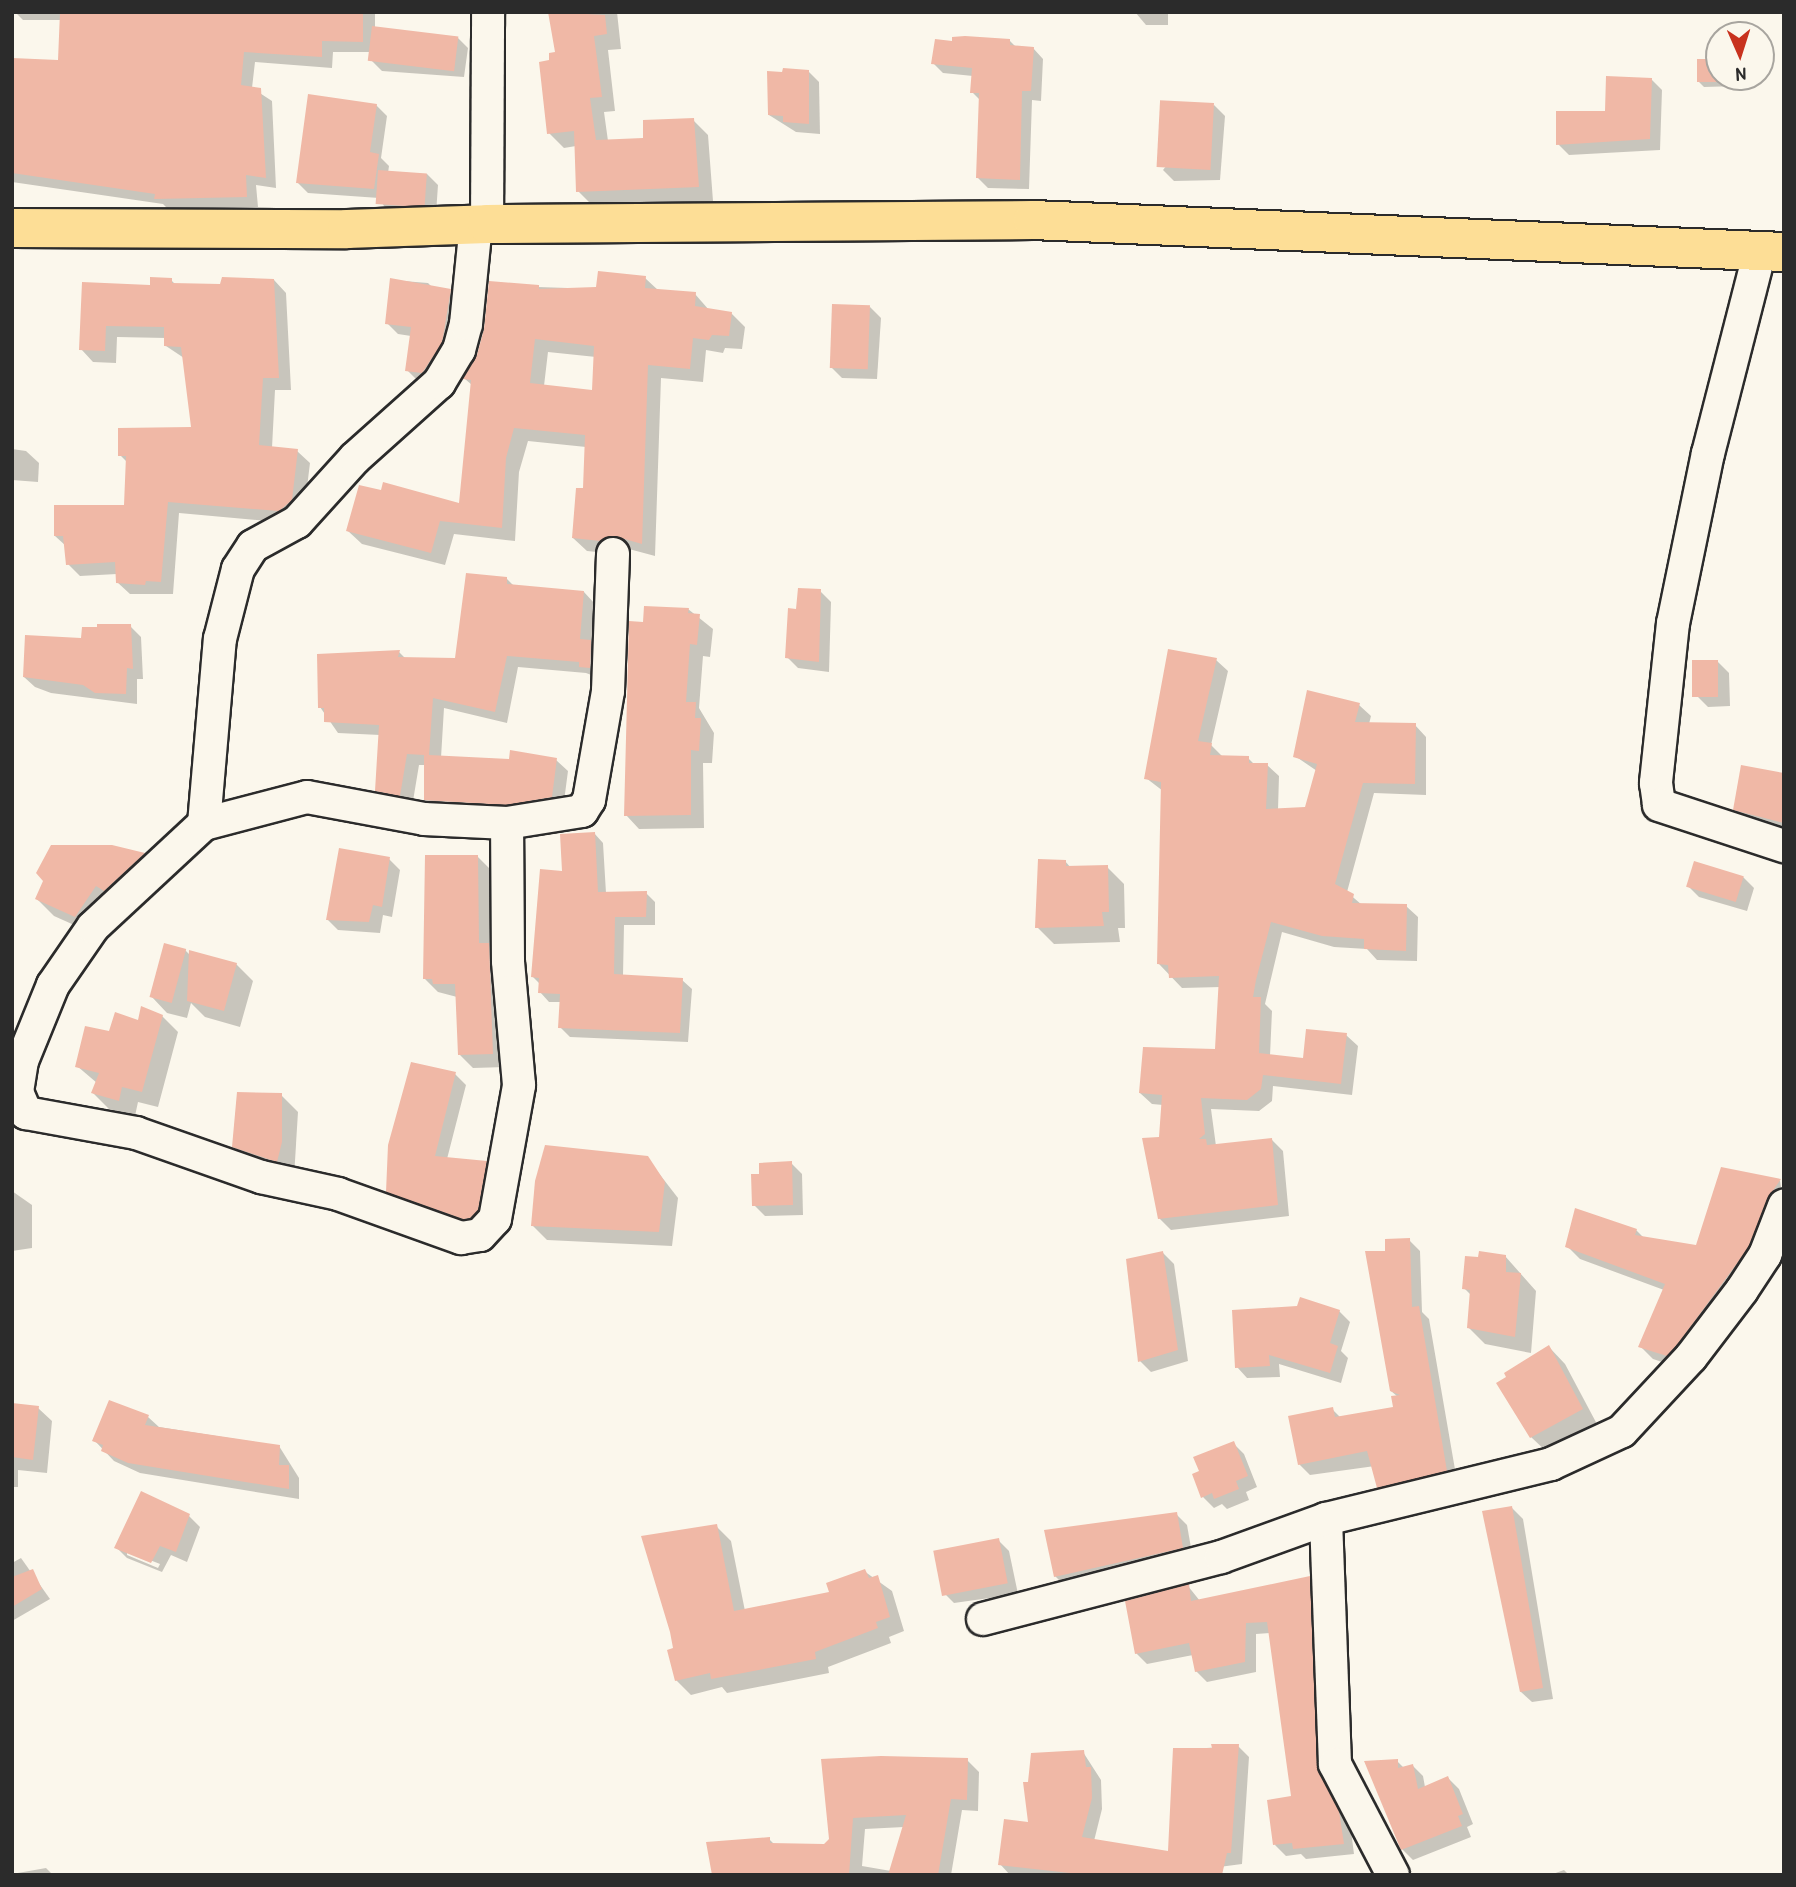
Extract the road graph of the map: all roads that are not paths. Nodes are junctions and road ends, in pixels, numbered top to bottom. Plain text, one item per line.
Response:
1 (488, 12) edge
2 (482, 224) junction
3 (12, 228) edge
4 (1772, 251) edge
5 (613, 554) dead end
6 (507, 822) junction
7 (204, 824) junction
8 (1784, 846) edge
9 (15, 1093) edge
10 (1784, 1206) edge
11 (1326, 1519) junction
12 (983, 1619) dead end
13 (1393, 1875) edge

1 - 2 street
2 - 3 main road
2 - 4 main road
2 - 7 street
4 - 8 street
5 - 6 street
6 - 7 street
6 - 9 street
7 - 9 street
10 - 11 street
11 - 12 street
11 - 13 street

